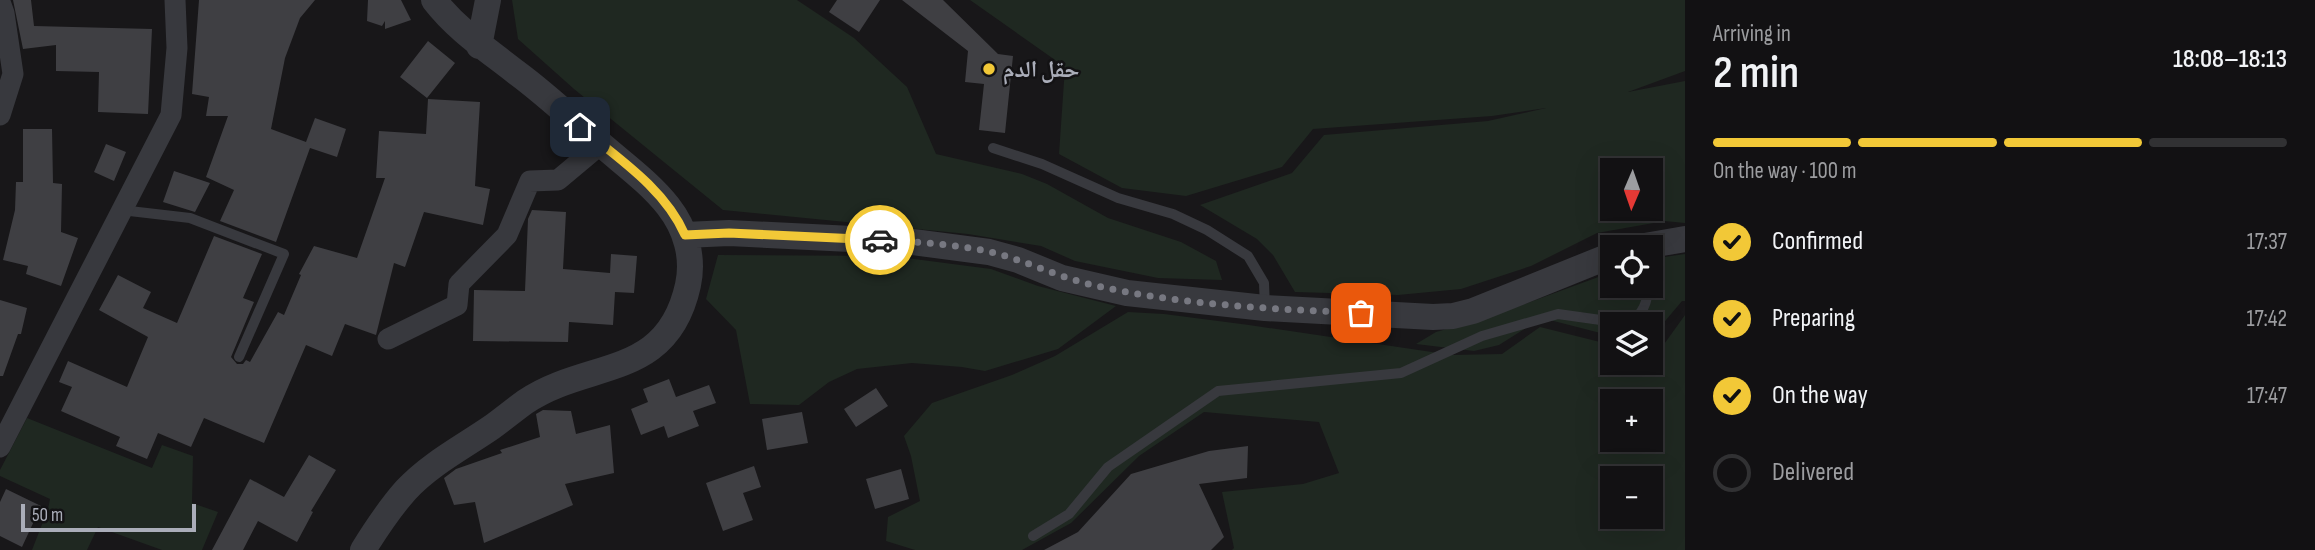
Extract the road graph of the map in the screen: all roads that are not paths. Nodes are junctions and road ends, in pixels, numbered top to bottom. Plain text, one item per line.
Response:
1 (175, 0) edge
2 (434, 0) edge
3 (488, 0) edge
4 (0, 2) edge
5 (479, 46) junction
6 (0, 115) edge
7 (601, 144) junction
8 (993, 148) dead end
9 (121, 210) junction
10 (685, 235) junction
11 (1685, 239) edge
12 (1663, 243) edge
13 (1600, 260) edge
14 (1265, 308) junction
15 (1600, 320) edge
16 (388, 339) dead end
17 (239, 357) dead end
18 (0, 447) edge
19 (1033, 536) dead end
20 (363, 550) edge

1 - 9 street
2 - 5 street
3 - 5 street
4 - 6 street
5 - 7 street
7 - 10 street
7 - 16 street
8 - 14 lane
9 - 17 lane
9 - 18 street
10 - 14 street
10 - 20 street
11 - 12 street
13 - 14 street
15 - 19 lane

